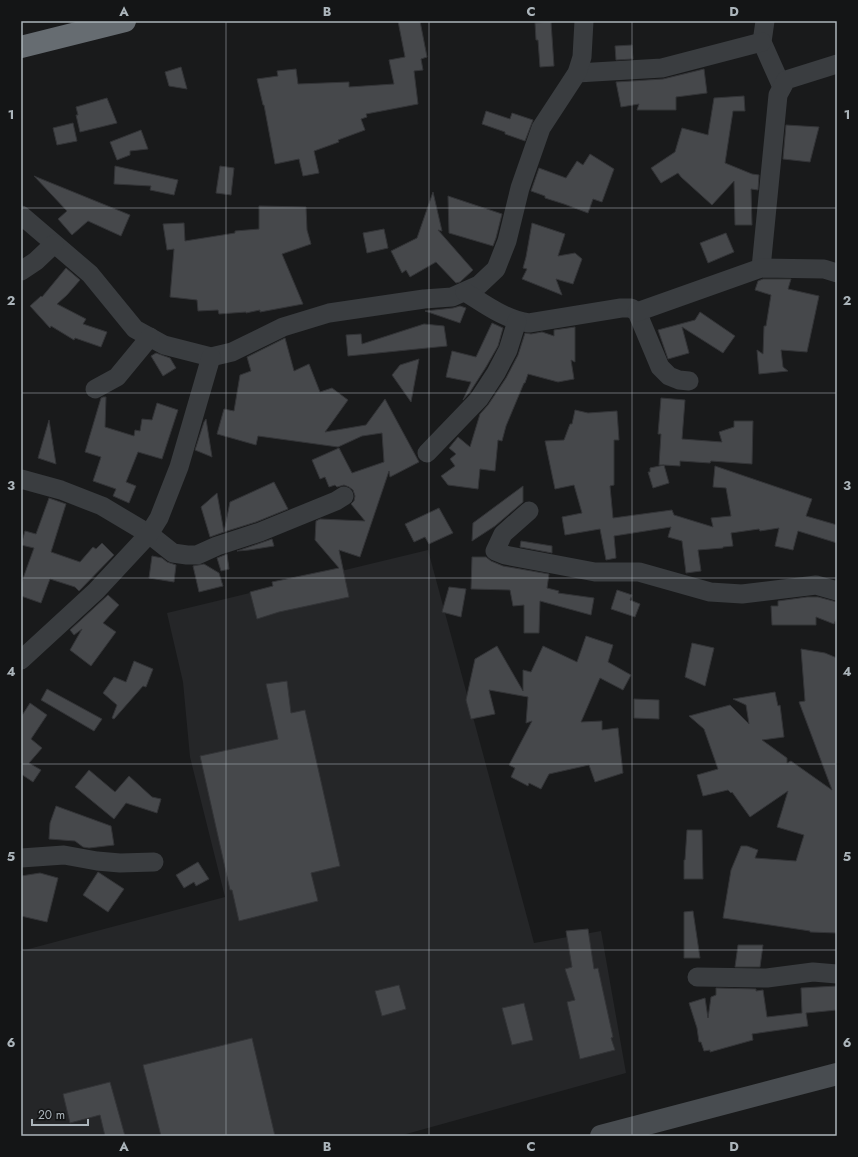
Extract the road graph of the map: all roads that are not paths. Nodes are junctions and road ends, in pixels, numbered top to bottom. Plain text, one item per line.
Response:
1 (125, 21) edge
2 (584, 21) edge
3 (765, 21) edge
4 (762, 42) junction
5 (21, 47) edge
6 (837, 64) edge
7 (577, 73) junction
8 (782, 87) junction
9 (21, 215) edge
10 (54, 244) junction
11 (761, 268) junction
12 (21, 271) edge
13 (837, 273) edge
14 (465, 292) junction
15 (637, 312) junction
16 (517, 321) junction
17 (150, 337) junction
18 (211, 357) junction
19 (689, 381) dead end
20 (95, 389) dead end
21 (426, 453) dead end
22 (21, 479) edge
23 (344, 496) dead end
24 (529, 510) dead end
25 (149, 534) junction
26 (837, 591) edge
27 (21, 660) edge
28 (21, 858) edge
29 (154, 862) dead end
30 (837, 974) edge
31 (697, 977) dead end
32 (837, 1074) edge
33 (601, 1136) edge

1 - 5 highway
2 - 7 street
3 - 4 street
4 - 7 street
4 - 8 street
6 - 8 street
7 - 14 street
8 - 11 street
9 - 10 street
10 - 12 street
10 - 17 street
11 - 13 street
11 - 15 street
14 - 16 street
14 - 18 street
15 - 16 street
15 - 19 street
16 - 21 street
17 - 18 street
17 - 20 street
18 - 25 street
22 - 25 street
23 - 25 street
24 - 26 street
25 - 27 street
28 - 29 street
30 - 31 street
32 - 33 main road

